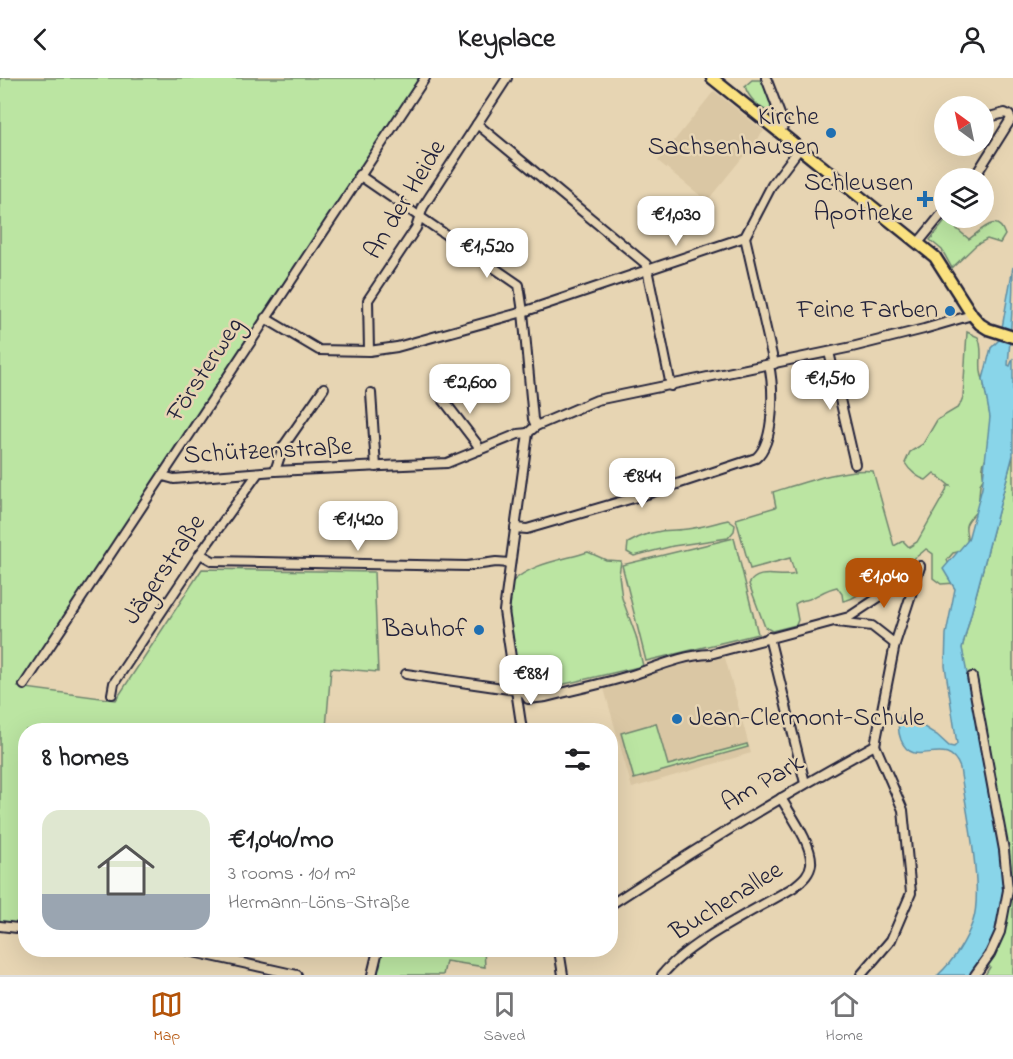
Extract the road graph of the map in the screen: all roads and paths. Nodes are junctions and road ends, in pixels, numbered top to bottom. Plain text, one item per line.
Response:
1 (425, 78) edge
2 (507, 78) edge
3 (766, 78) edge
4 (718, 80) edge
5 (994, 116) edge
6 (477, 124) junction
7 (779, 132) junction
8 (994, 146) edge
9 (800, 148) junction
10 (359, 175) junction
11 (420, 217) junction
12 (934, 223) edge
13 (745, 237) junction
14 (918, 243) junction
15 (648, 271) junction
16 (523, 312) junction
17 (972, 315) junction
18 (265, 318) junction
19 (1013, 337) edge
20 (369, 351) junction
21 (829, 352) junction
22 (771, 365) junction
23 (671, 386) junction
24 (324, 388) dead end
25 (371, 393) dead end
26 (438, 393) dead end
27 (536, 426) junction
28 (528, 433) junction
29 (479, 450) junction
30 (855, 464) dead end
31 (376, 467) junction
32 (275, 471) junction
33 (258, 473) junction
34 (163, 476) junction
35 (515, 528) junction
36 (200, 554) junction
37 (510, 563) junction
38 (833, 621) junction
39 (769, 637) junction
40 (895, 644) junction
41 (406, 674) dead end
42 (972, 677) dead end
43 (24, 685) dead end
44 (515, 690) junction
45 (112, 694) dead end
46 (521, 723) edge
47 (875, 745) junction
48 (806, 783) junction
49 (781, 798) junction
50 (618, 899) edge
51 (0, 926) edge
52 (18, 928) edge
53 (216, 957) edge
54 (376, 957) edge
55 (560, 957) edge
56 (297, 975) edge
57 (372, 975) edge
58 (563, 975) edge
59 (662, 975) edge
60 (861, 975) edge
61 (975, 975) edge

1 - 10 street, Försterweg
2 - 6 street, An der Heide
3 - 7 street
4 - 7 main road
5 - 8 street
6 - 11 street, An der Heide
6 - 15 street
7 - 9 main road
9 - 13 street
9 - 14 main road
10 - 11 street
10 - 18 street, Försterweg
11 - 16 street
11 - 20 street, An der Heide
12 - 14 street
13 - 15 street
13 - 22 street
14 - 17 main road
15 - 16 street
15 - 23 street
16 - 20 street
16 - 27 street
17 - 19 main road
17 - 21 street
18 - 20 street
18 - 34 street, Försterweg
21 - 22 street
21 - 30 street
22 - 23 street
22 - 35 street
23 - 27 street
24 - 32 street
25 - 31 street, Schützenstraße
26 - 29 street
27 - 28 street
28 - 29 street, Schützenstraße
28 - 35 street
29 - 31 street, Schützenstraße
31 - 32 street, Schützenstraße
32 - 33 street, Schützenstraße
33 - 34 street, Schützenstraße
33 - 36 street, Jägerstraße
34 - 43 street, Försterweg
35 - 37 street
36 - 37 street
36 - 45 street, Jägerstraße
37 - 44 street
38 - 39 street
38 - 40 street
38 - 40 street
39 - 44 street
39 - 48 street
40 - 47 street
41 - 44 street
42 - 61 street
44 - 46 street
47 - 48 street, Am Park
47 - 60 street
48 - 49 street, Am Park
49 - 50 street, Am Park
49 - 59 street, Buchenallee
51 - 52 street
53 - 56 street
54 - 57 street
55 - 58 street

